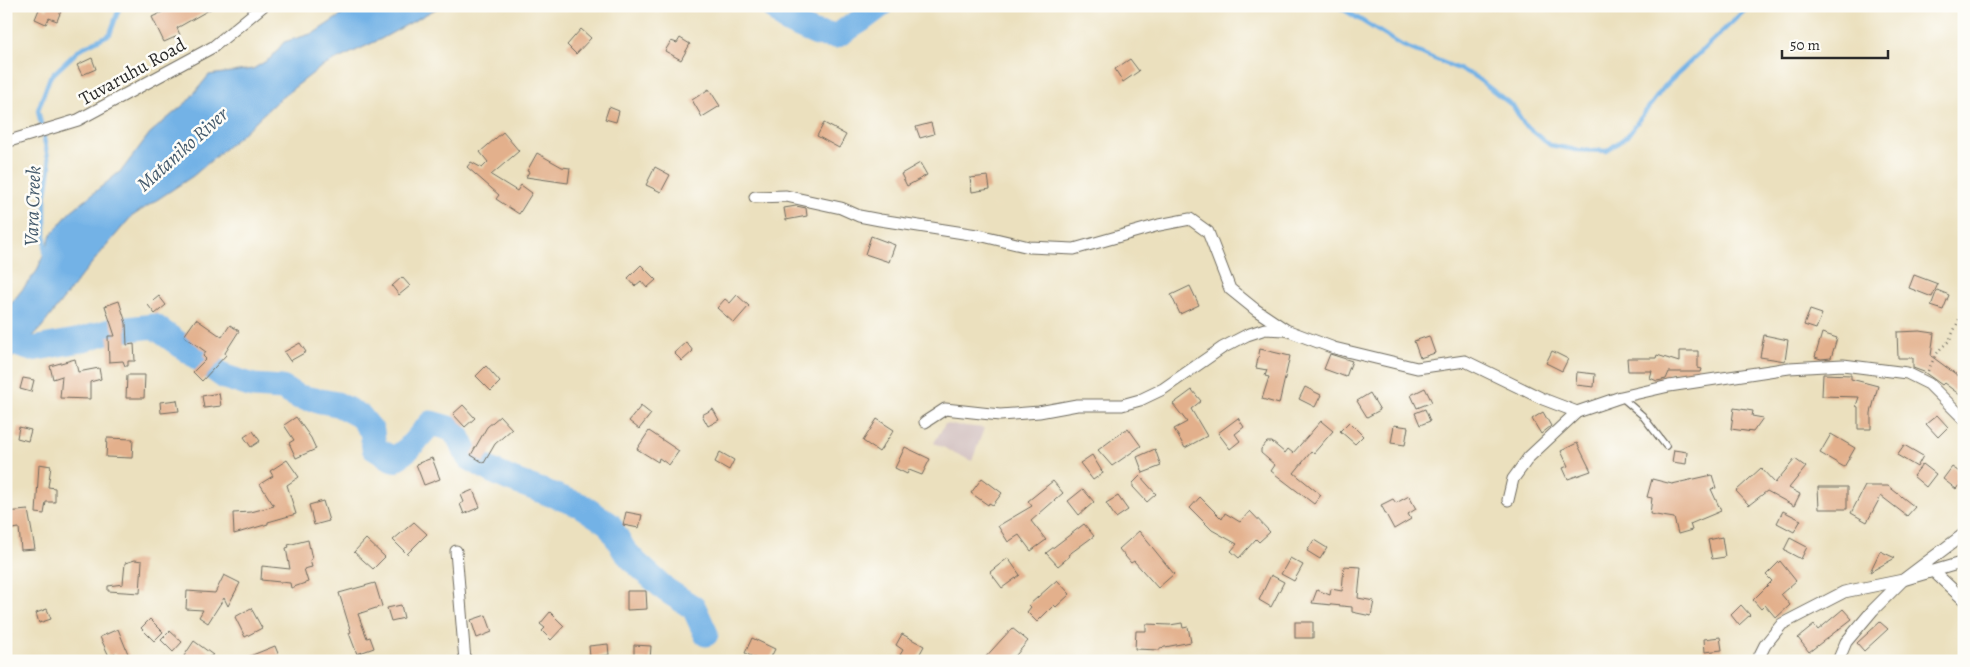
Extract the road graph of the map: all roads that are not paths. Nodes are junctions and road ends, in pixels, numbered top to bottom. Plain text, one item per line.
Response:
1 (263, 6) edge
2 (6, 142) edge
3 (755, 198) dead end
4 (1286, 330) junction
5 (1621, 398) junction
6 (1577, 412) junction
7 (1964, 419) edge
8 (925, 422) dead end
9 (1666, 446) dead end
10 (1508, 500) dead end
11 (1964, 534) edge
12 (456, 551) dead end
13 (1964, 562) edge
14 (1934, 571) junction
15 (1903, 580) junction
16 (1964, 600) edge
17 (464, 661) edge
18 (1757, 661) edge
19 (1838, 661) edge

1 - 2 street, Tuvaruhu Road
3 - 4 street
4 - 6 street
4 - 8 street
5 - 6 street
5 - 7 street
5 - 9 lane
6 - 10 street
11 - 15 street
12 - 17 street
13 - 14 street
14 - 15 street
14 - 16 street
15 - 18 street
15 - 19 street

